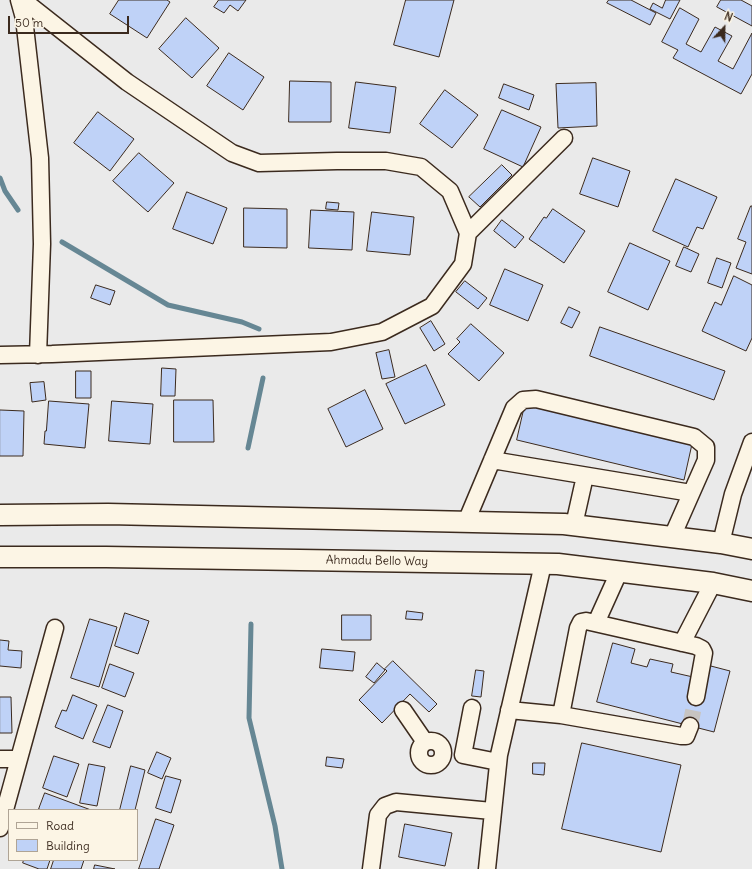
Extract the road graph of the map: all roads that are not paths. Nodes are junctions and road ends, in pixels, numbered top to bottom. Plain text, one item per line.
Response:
1 (19, 0) edge
2 (23, 0) edge
3 (564, 138) dead end
4 (468, 232) junction
5 (38, 354) junction
6 (0, 355) edge
7 (752, 442) edge
8 (492, 460) junction
9 (585, 476) junction
10 (691, 493) junction
11 (0, 515) edge
12 (466, 522) junction
13 (574, 525) junction
14 (672, 537) junction
15 (721, 542) junction
16 (752, 549) edge
17 (0, 557) edge
18 (543, 564) junction
19 (619, 572) junction
20 (713, 583) junction
21 (752, 591) edge
22 (596, 623) junction
23 (55, 628) dead end
24 (682, 643) junction
25 (696, 698) tunnel mouth
26 (472, 708) dead end
27 (404, 710) dead end
28 (509, 710) junction
29 (561, 715) junction
30 (690, 726) tunnel mouth
31 (425, 742) junction
32 (443, 753) junction
33 (463, 755) junction
34 (0, 759) edge
35 (19, 759) junction
36 (498, 762) junction
37 (492, 811) junction
38 (0, 828) edge
39 (371, 869) edge
40 (487, 869) edge

1 - 5 street
2 - 4 street
3 - 4 street
4 - 5 street
5 - 6 street
7 - 15 street
8 - 9 street
8 - 10 street
8 - 12 street
9 - 10 street
9 - 13 street
10 - 14 street
11 - 12 main road
12 - 13 main road
13 - 14 main road
14 - 15 main road
15 - 16 main road
17 - 18 main road, Ahmadu Bello Way
18 - 19 main road, Ahmadu Bello Way
18 - 28 street
19 - 20 main road, Ahmadu Bello Way
19 - 22 street
20 - 21 main road, Ahmadu Bello Way
20 - 24 street
22 - 24 street
22 - 29 street
23 - 35 street
24 - 25 street
26 - 33 street
27 - 31 street
28 - 29 street
28 - 36 street
29 - 30 street
31 - 32 street
31 - 32 street
32 - 33 street
33 - 36 street
34 - 35 street
35 - 38 street
36 - 37 street
37 - 39 street
37 - 40 street

